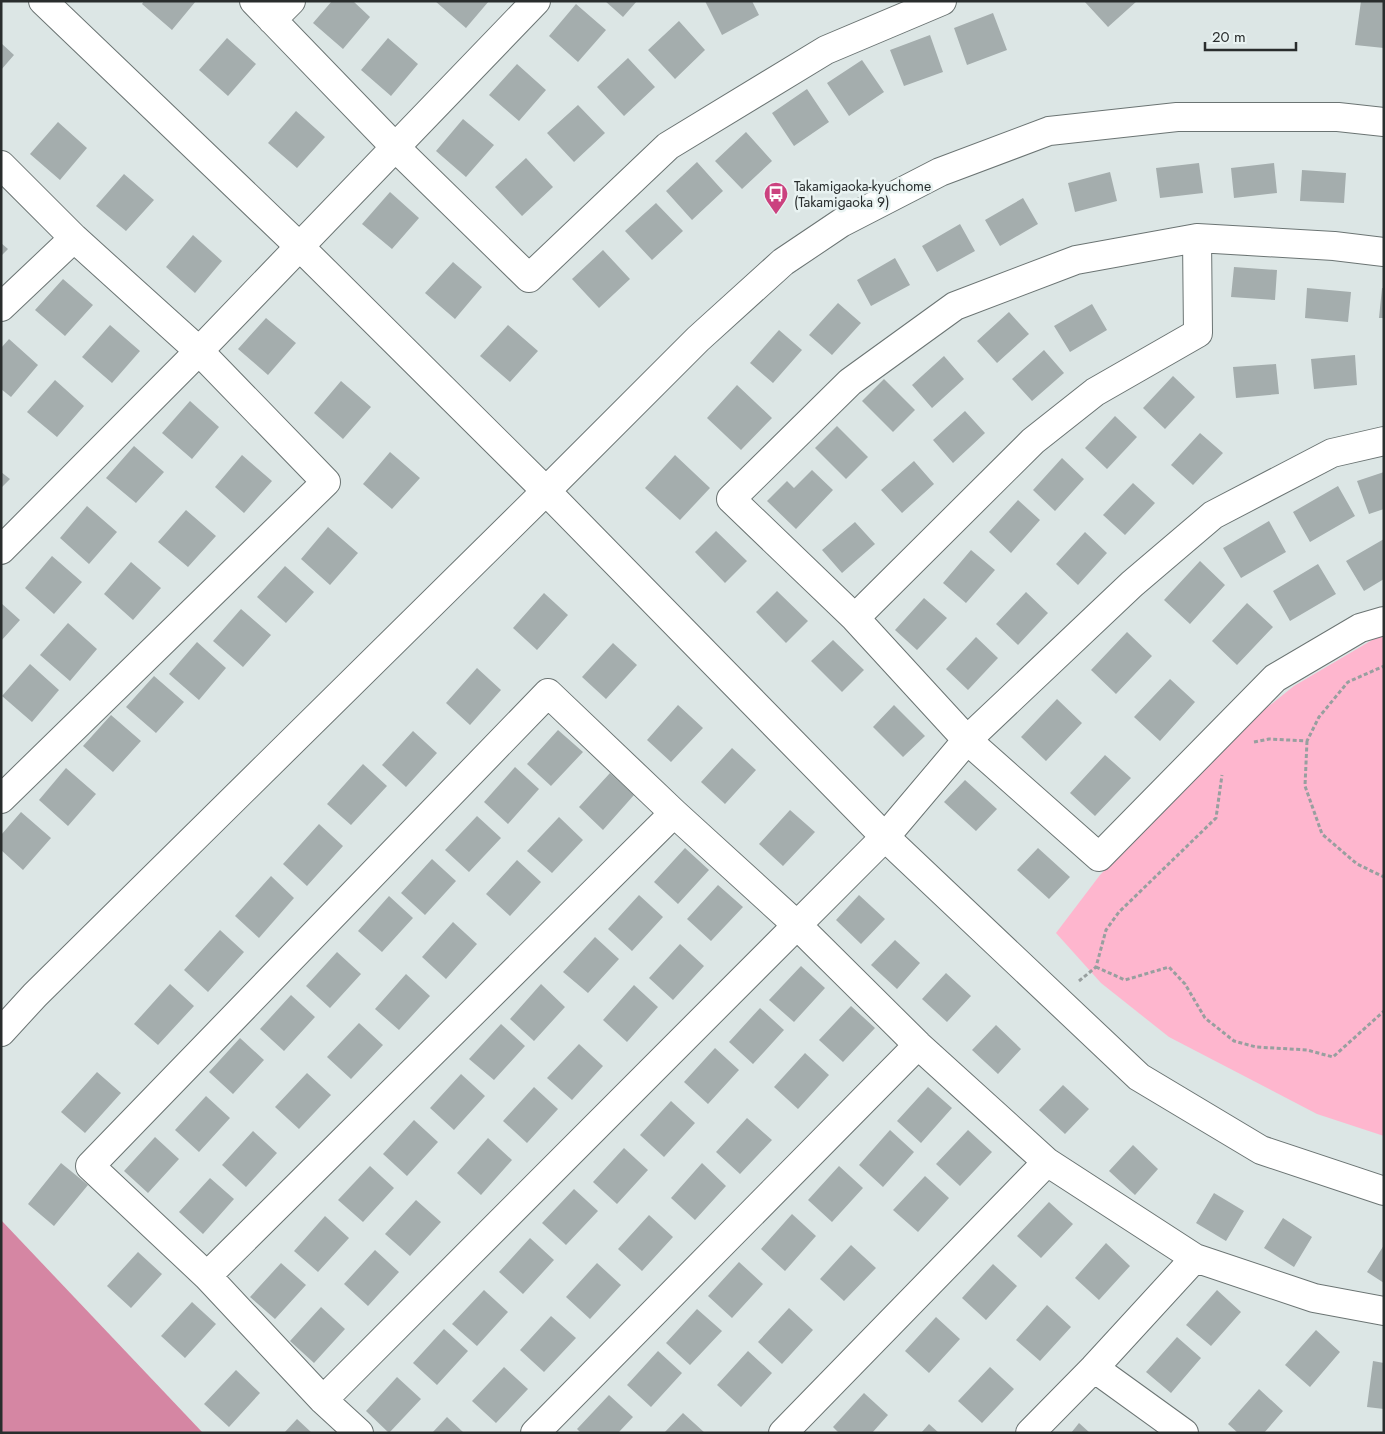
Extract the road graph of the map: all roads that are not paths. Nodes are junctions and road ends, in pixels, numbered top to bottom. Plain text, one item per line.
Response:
1 (43, 1) edge
2 (536, 1) edge
3 (942, 1) edge
4 (272, 7) edge
5 (1384, 122) edge
6 (395, 147) junction
7 (1, 165) edge
8 (74, 238) junction
9 (1197, 238) junction
10 (300, 247) junction
11 (1384, 252) edge
12 (1, 307) edge
13 (199, 351) junction
14 (1384, 441) edge
15 (546, 491) junction
16 (1, 550) edge
17 (855, 618) junction
18 (1384, 622) edge
19 (967, 740) junction
20 (1, 799) edge
21 (674, 813) junction
22 (885, 836) junction
23 (798, 926) junction
24 (1, 1032) edge
25 (918, 1045) junction
26 (1047, 1162) junction
27 (1384, 1191) edge
28 (1196, 1258) junction
29 (207, 1276) junction
30 (1384, 1311) edge
31 (1094, 1368) junction
32 (323, 1400) junction
33 (359, 1433) edge
34 (535, 1433) edge
35 (783, 1433) edge
36 (1030, 1433) edge
37 (1184, 1433) edge

1 - 10 street
2 - 6 street
3 - 6 street
4 - 6 street
5 - 15 street
6 - 10 street
7 - 8 street
8 - 12 street
8 - 13 street
9 - 11 street
9 - 17 street
9 - 17 street
10 - 13 street
10 - 15 street
13 - 16 street
13 - 20 street
14 - 19 street
15 - 22 street
15 - 24 street
17 - 19 street
18 - 19 street
19 - 22 street
21 - 23 street
21 - 29 street
21 - 29 street
22 - 23 street
22 - 27 street
23 - 25 street
23 - 32 street
25 - 26 street
25 - 34 street
26 - 28 street
26 - 35 street
28 - 30 street
28 - 31 street
29 - 32 street
31 - 36 street
31 - 37 street
32 - 33 street

